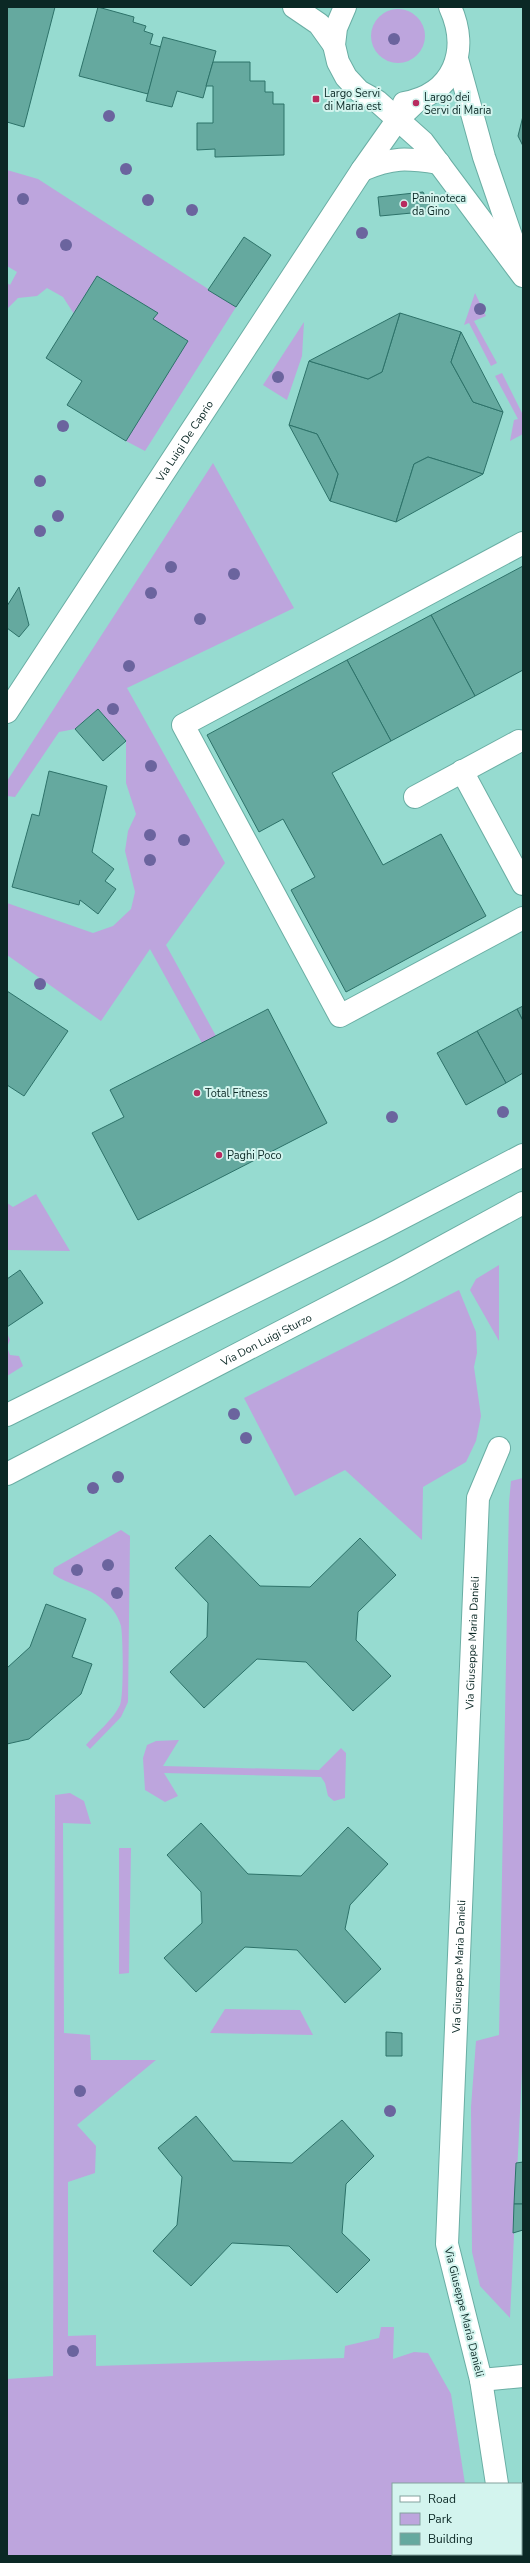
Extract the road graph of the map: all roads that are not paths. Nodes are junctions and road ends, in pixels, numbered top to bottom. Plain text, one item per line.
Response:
1 (294, 7) edge
2 (450, 7) edge
3 (342, 9) edge
4 (334, 44) junction
5 (457, 58) junction
6 (358, 91) junction
7 (418, 100) junction
8 (377, 101) junction
9 (398, 119) junction
10 (439, 163) junction
11 (362, 170) junction
12 (523, 269) edge
13 (523, 276) edge
14 (523, 543) edge
15 (7, 712) edge
16 (519, 741) dead end
17 (462, 771) junction
18 (414, 797) dead end
19 (523, 884) edge
20 (523, 918) edge
21 (523, 1155) edge
22 (523, 1203) edge
23 (7, 1415) edge
24 (499, 1448) dead end
25 (7, 1474) edge
26 (523, 2376) edge
27 (481, 2380) junction
28 (497, 2483) edge

1 - 4 street
2 - 5 street
3 - 4 street
4 - 6 street
5 - 7 street
5 - 12 street
6 - 8 street
6 - 11 street
7 - 8 street
7 - 9 street
8 - 9 street
9 - 10 street
9 - 11 street
10 - 11 street
10 - 13 street
11 - 15 street, Via Luigi De Caprio
14 - 20 street
16 - 17 street
17 - 18 street
17 - 19 street
21 - 23 street
22 - 25 street, Via Don Luigi Sturzo
24 - 27 street, Via Giuseppe Maria Danieli
26 - 27 street
27 - 28 street, Via Giuseppe Maria Danieli

